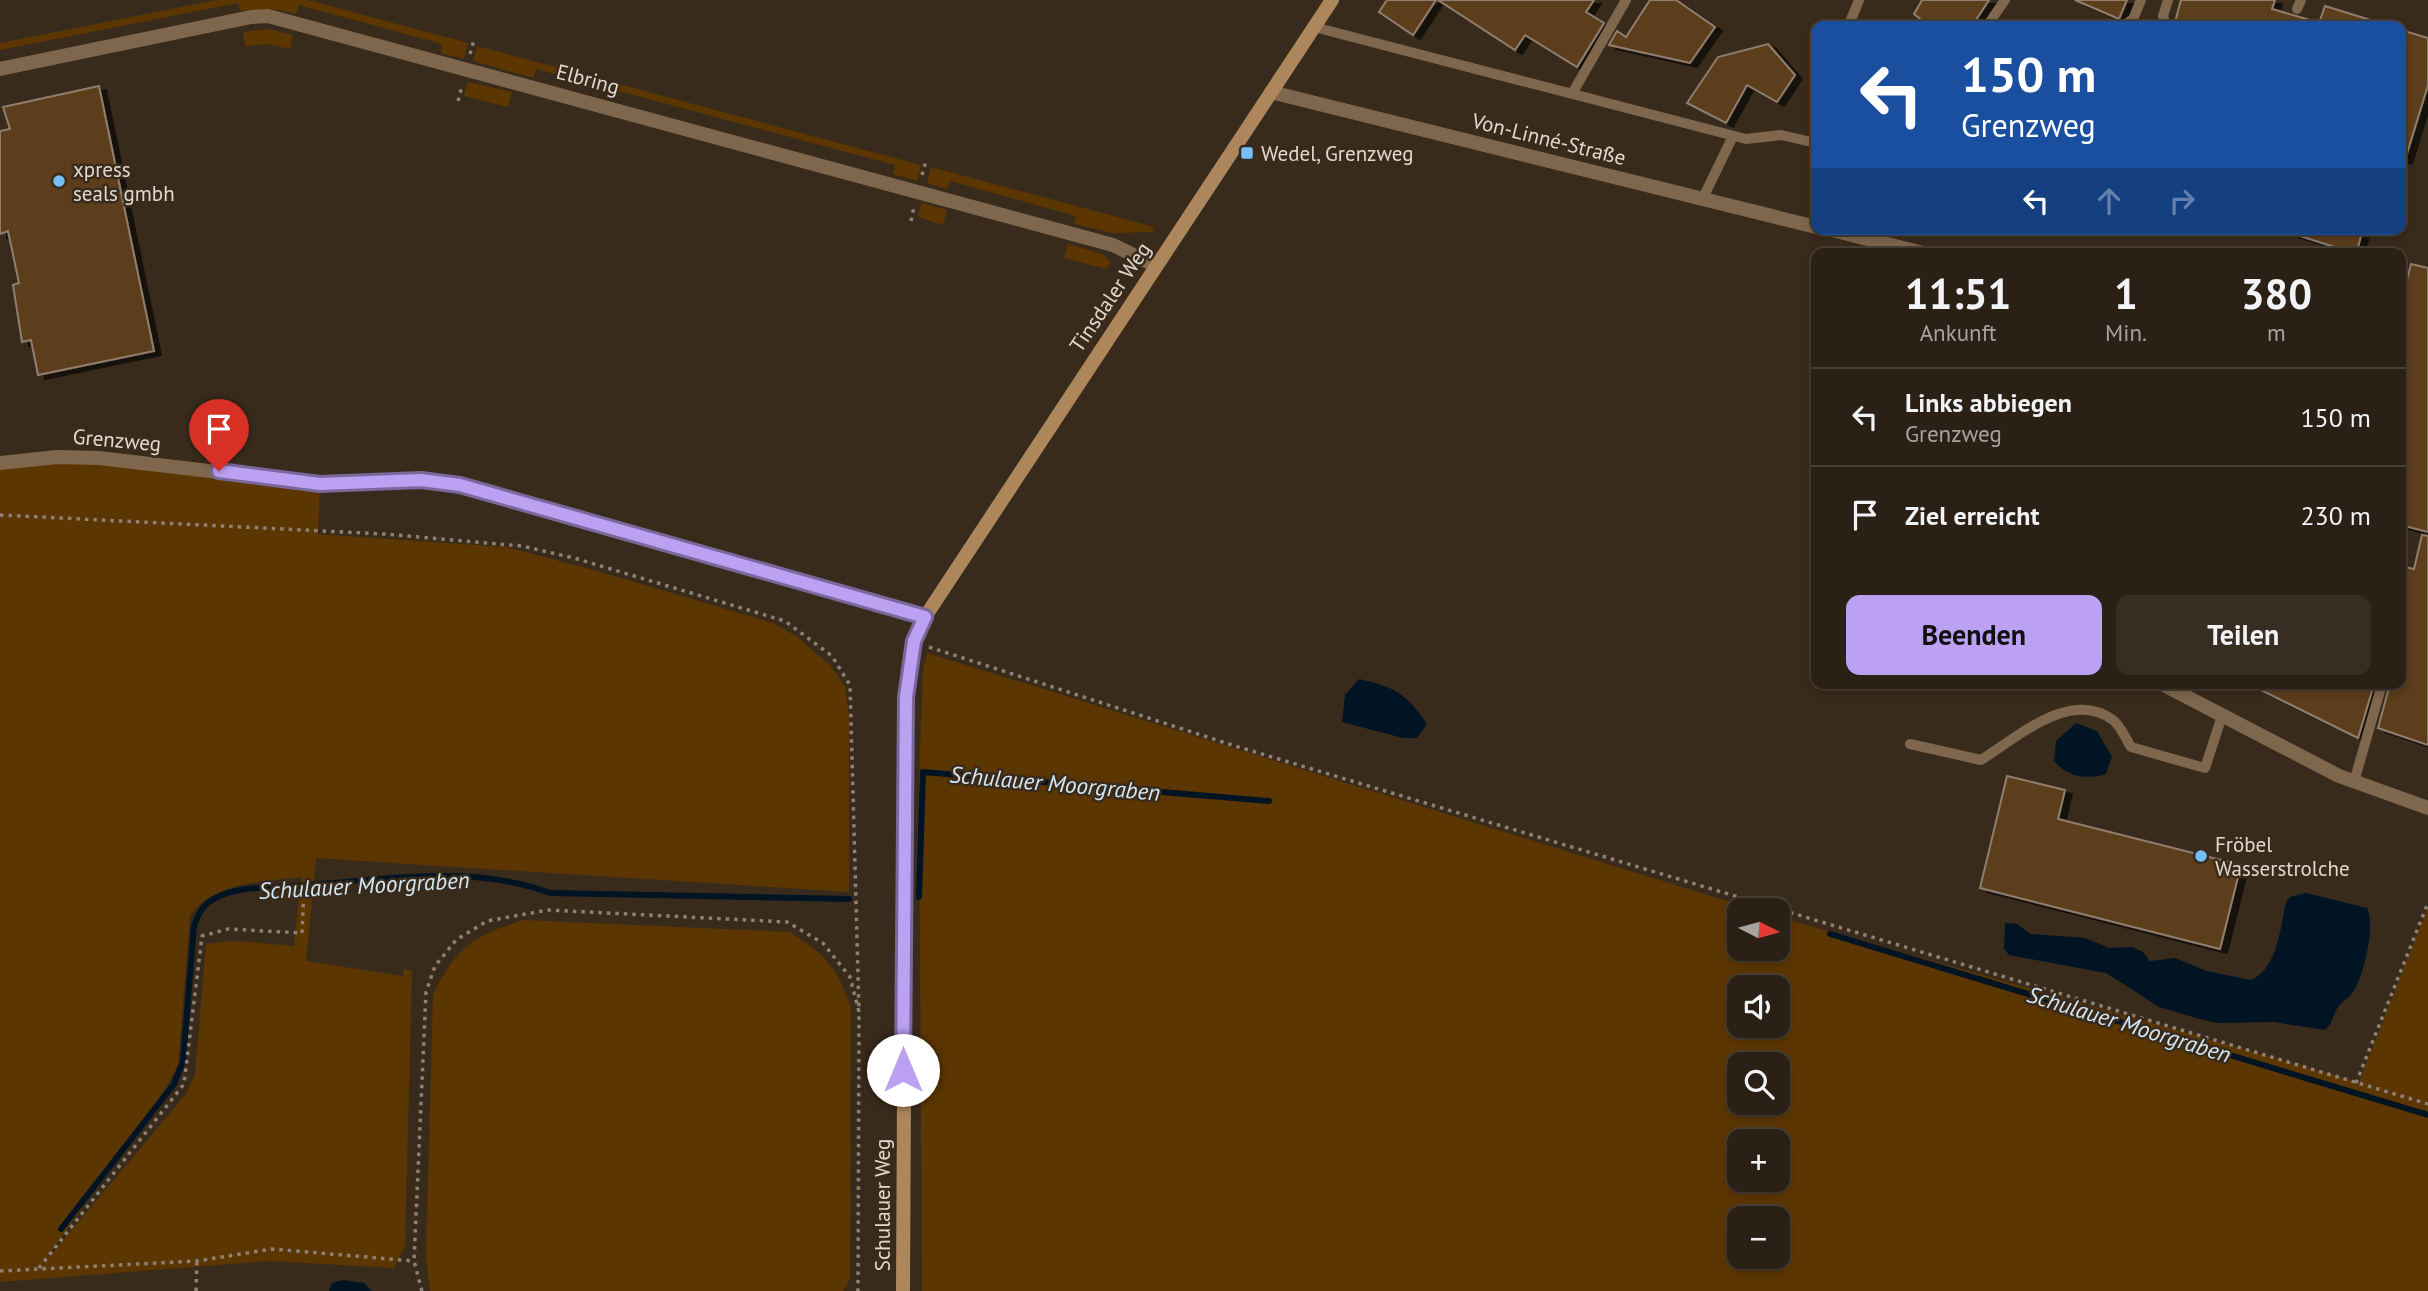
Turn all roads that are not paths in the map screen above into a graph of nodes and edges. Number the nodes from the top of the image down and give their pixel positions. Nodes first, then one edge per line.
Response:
1 (1332, 0) edge
2 (1626, 0) edge
3 (1859, 0) edge
4 (2005, 0) edge
5 (2141, 0) edge
6 (2168, 0) edge
7 (1850, 21) edge
8 (1990, 21) edge
9 (2130, 21) edge
10 (2164, 21) edge
11 (1314, 27) junction
12 (0, 69) edge
13 (1271, 92) junction
14 (1573, 92) junction
15 (1733, 136) junction
16 (1811, 143) edge
17 (1703, 198) junction
18 (1811, 225) edge
19 (1852, 235) edge
20 (1903, 248) edge
21 (1156, 266) junction
22 (0, 463) edge
23 (925, 617) junction
24 (2171, 689) edge
25 (2381, 689) edge
26 (2222, 716) junction
27 (1910, 744) dead end
28 (2354, 782) junction
29 (2428, 808) edge
30 (903, 1291) edge

1 - 11 street, Tinsdaler Weg
2 - 14 lane
3 - 7 lane
4 - 8 lane
5 - 9 lane
6 - 10 lane
11 - 13 street, Tinsdaler Weg
11 - 14 lane
12 - 21 street, Elbring
13 - 17 street, Von-Linné-Straße
13 - 21 street, Tinsdaler Weg
14 - 15 lane
15 - 16 lane
15 - 17 lane
17 - 18 street, Von-Linné-Straße
19 - 20 street
21 - 23 street, Tinsdaler Weg
22 - 23 street, Grenzweg
23 - 30 street, Schulauer Weg
24 - 26 street
25 - 28 lane
26 - 27 lane
26 - 28 street
28 - 29 street

